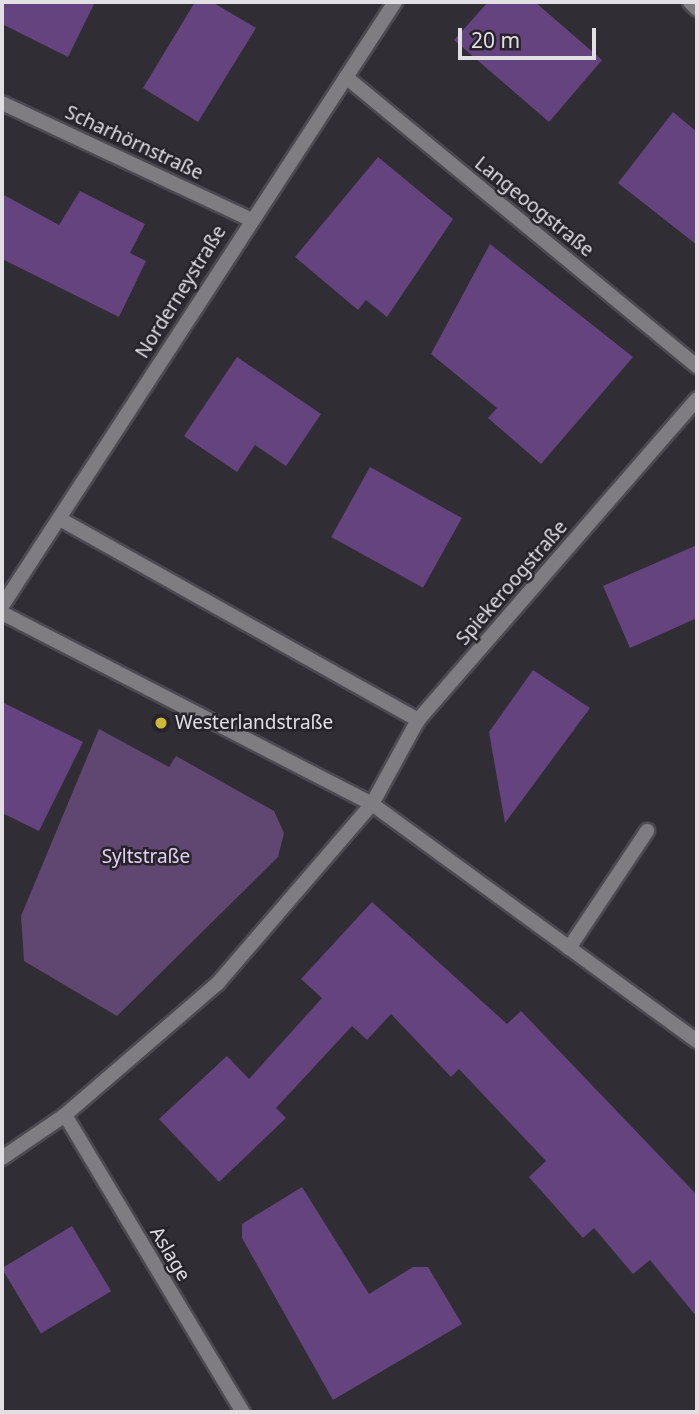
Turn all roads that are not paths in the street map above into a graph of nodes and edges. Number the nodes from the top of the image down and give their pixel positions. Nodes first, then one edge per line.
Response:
1 (395, 2) edge
2 (690, 2) edge
3 (697, 9) edge
4 (346, 77) junction
5 (2, 103) edge
6 (250, 219) junction
7 (697, 366) edge
8 (697, 399) edge
9 (60, 519) junction
10 (2, 606) edge
11 (2, 613) edge
12 (418, 720) junction
13 (372, 804) junction
14 (647, 831) dead end
15 (569, 948) junction
16 (697, 1041) edge
17 (65, 1115) junction
18 (2, 1158) edge
19 (243, 1412) edge

1 - 4 street, Norderneystraße
2 - 3 street
4 - 6 street, Norderneystraße
4 - 7 street, Langeoogstraße
5 - 6 street, Scharhörnstraße
6 - 9 street, Norderneystraße
8 - 12 street, Spiekeroogstraße
9 - 10 street, Norderneystraße
9 - 12 street
11 - 13 street
12 - 13 street, Spiekeroogstraße
13 - 15 street
13 - 17 street
14 - 15 street
15 - 16 street
17 - 18 street
17 - 19 street, Aslage

